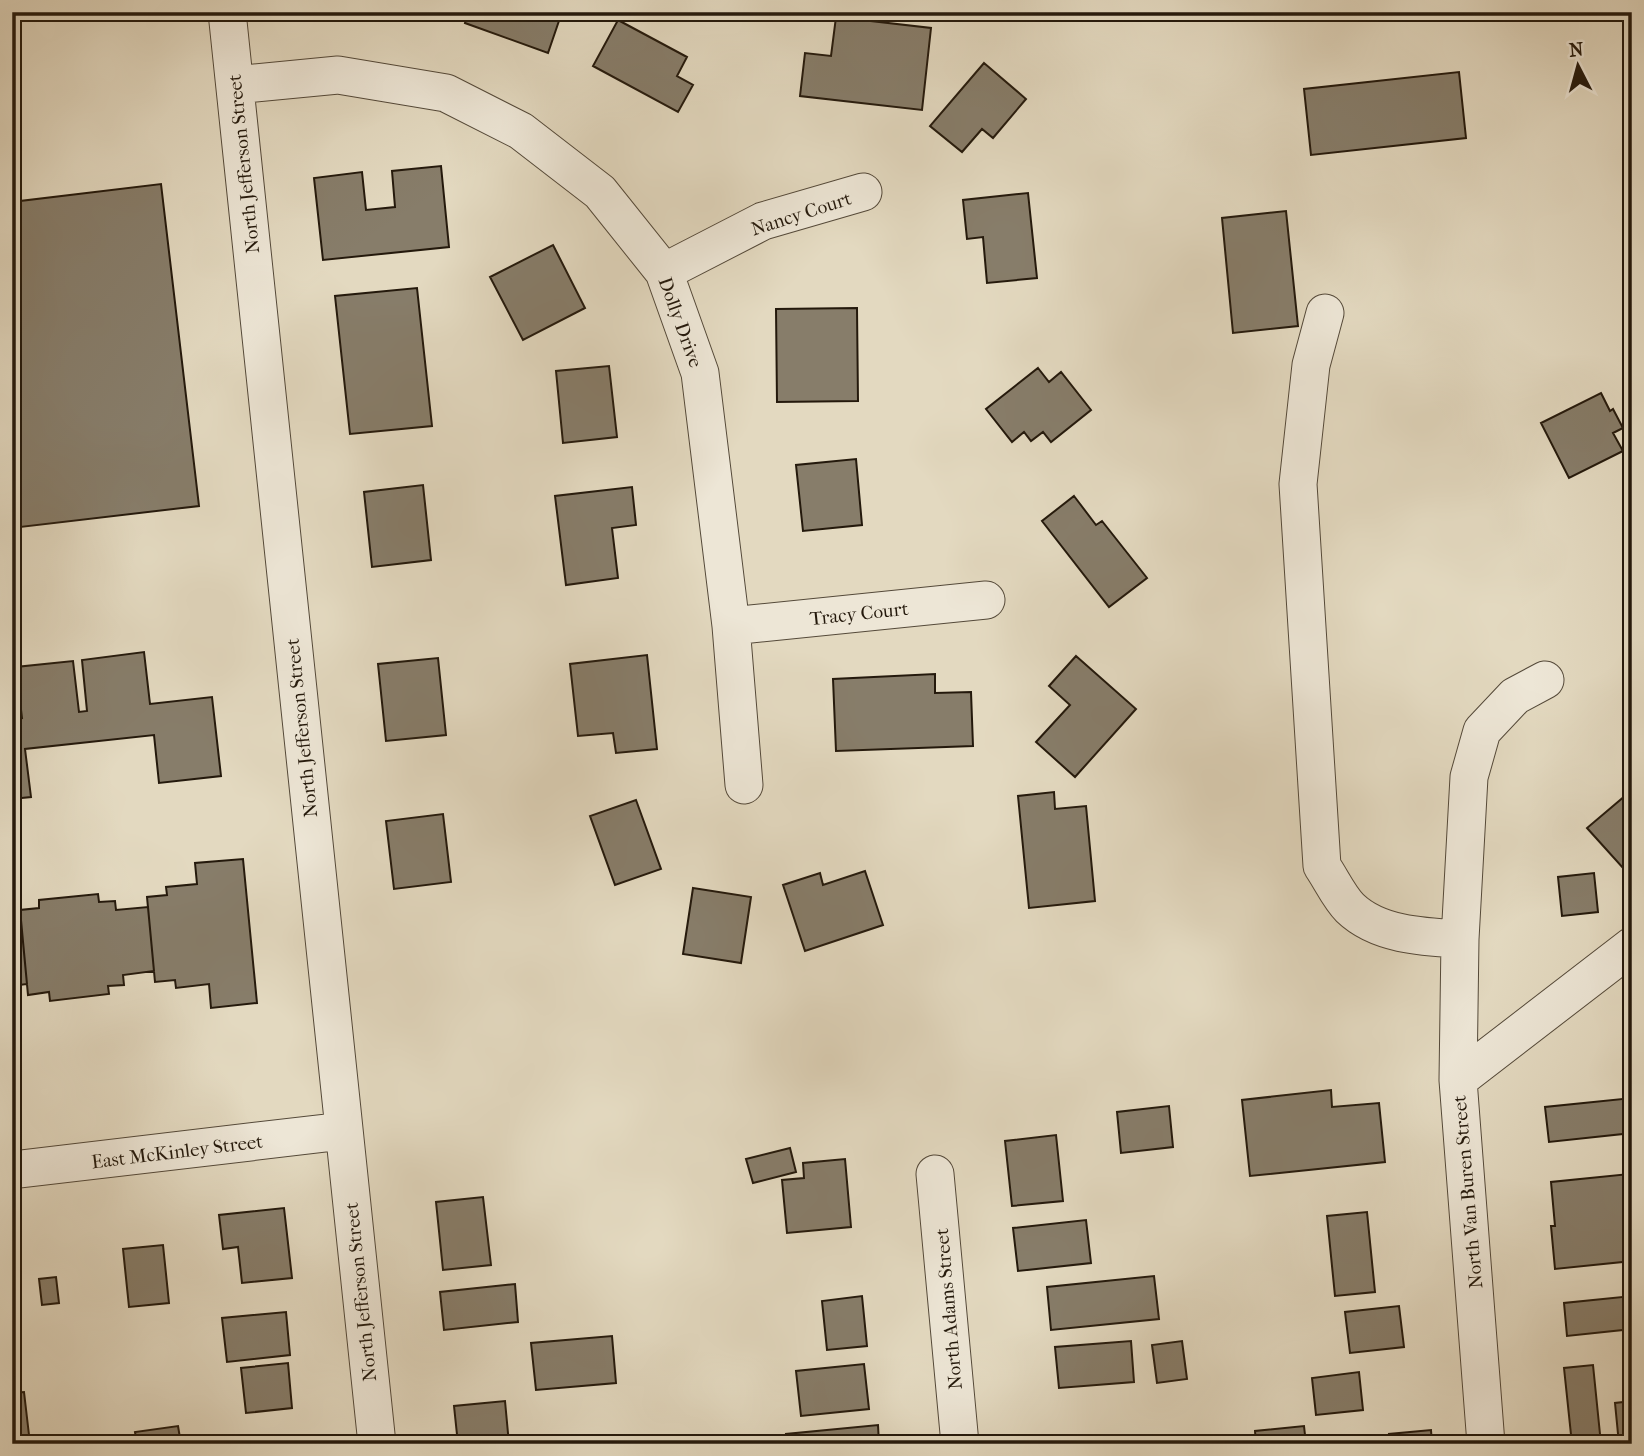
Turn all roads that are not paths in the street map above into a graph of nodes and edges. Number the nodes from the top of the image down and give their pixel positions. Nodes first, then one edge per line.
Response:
1 (227, 12) edge
2 (235, 85) junction
3 (863, 192) dead end
4 (664, 272) junction
5 (1325, 313) dead end
6 (986, 600) dead end
7 (731, 626) junction
8 (1545, 680) dead end
9 (744, 785) dead end
10 (1460, 939) junction
11 (1632, 946) edge
12 (1458, 1080) junction
13 (343, 1131) junction
14 (12, 1170) edge
15 (935, 1174) dead end
16 (377, 1444) edge
17 (960, 1444) edge
18 (1486, 1444) edge

1 - 2 street, North Jefferson Street
2 - 4 street, Dolly Drive
2 - 13 street, North Jefferson Street
3 - 4 street, Nancy Court
4 - 7 street, Dolly Drive
5 - 10 street
6 - 7 street, Tracy Court
7 - 9 street, Dolly Drive
8 - 10 street, North Van Buren Street
10 - 12 street, North Van Buren Street
11 - 12 street
12 - 18 street, North Van Buren Street
13 - 14 street, East McKinley Street
13 - 16 street, North Jefferson Street
15 - 17 street, North Adams Street

